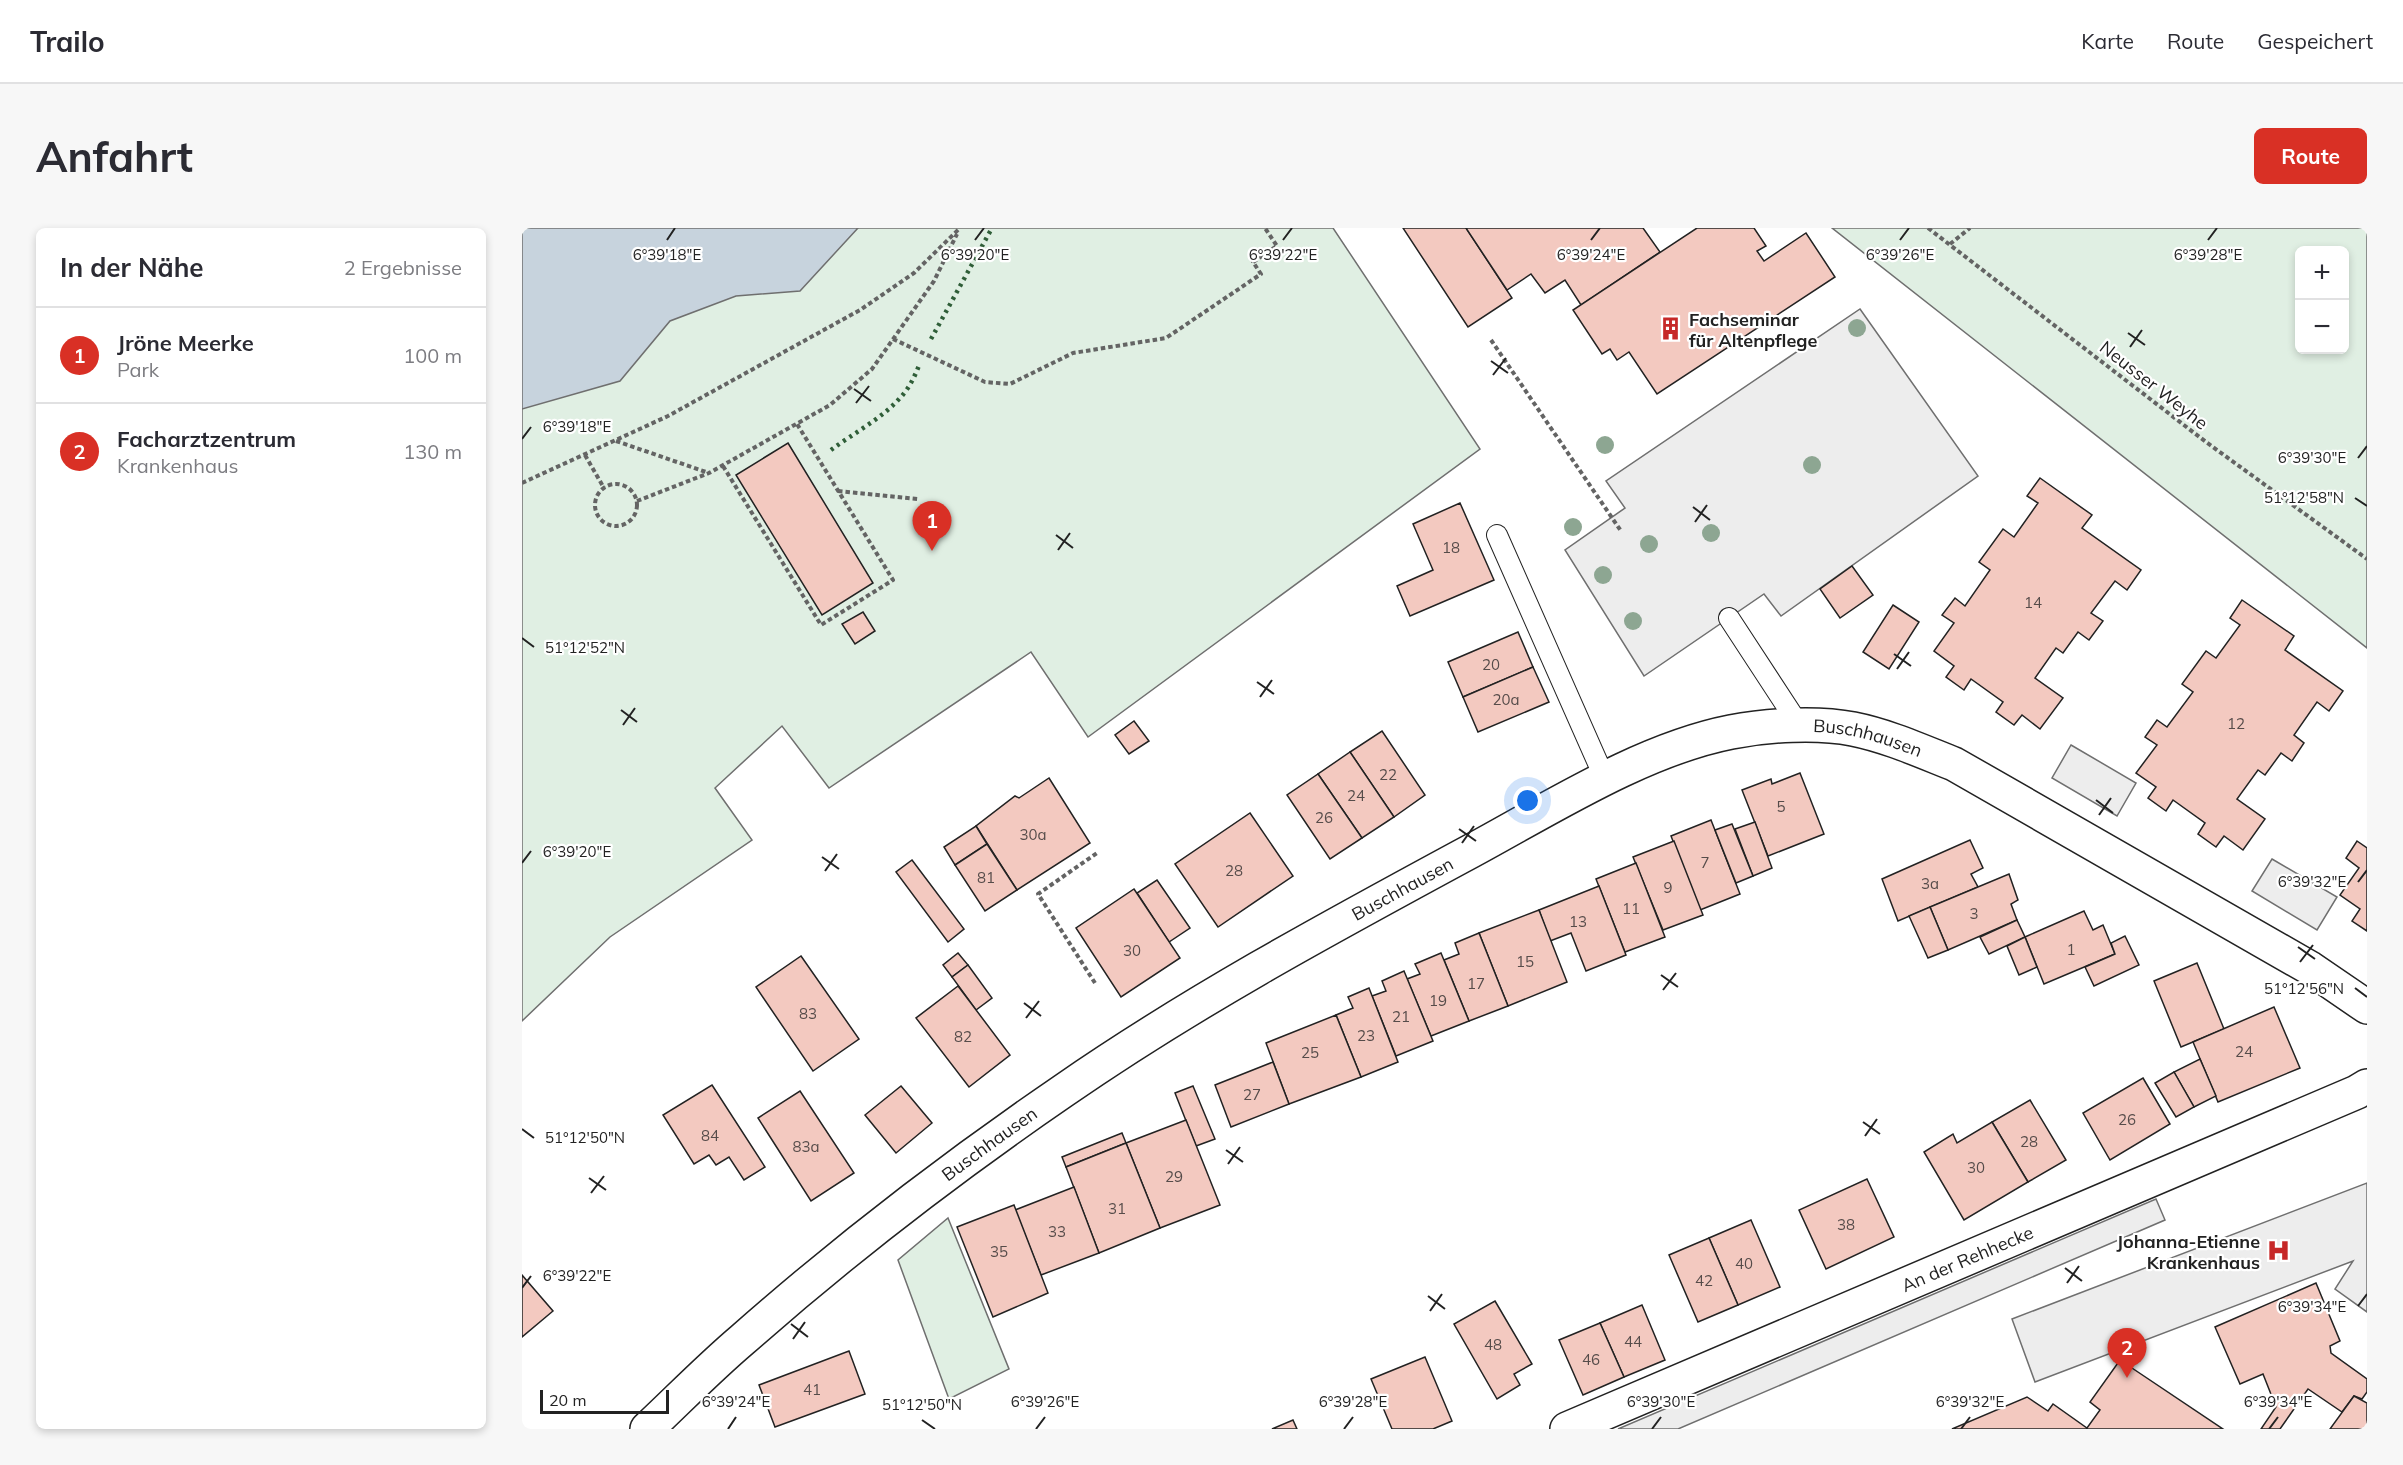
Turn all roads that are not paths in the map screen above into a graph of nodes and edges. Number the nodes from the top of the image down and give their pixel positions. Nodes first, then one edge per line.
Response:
1 (1497, 535) dead end
2 (1729, 618) dead end
3 (1799, 725) junction
4 (1605, 779) junction
5 (2367, 1007) edge
6 (2367, 1086) edge
7 (647, 1429) edge
8 (1567, 1429) edge

1 - 4 lane
2 - 3 lane
3 - 4 street, Buschhausen
3 - 5 street, Buschhausen
4 - 7 street, Buschhausen
6 - 8 street, An der Rehhecke

